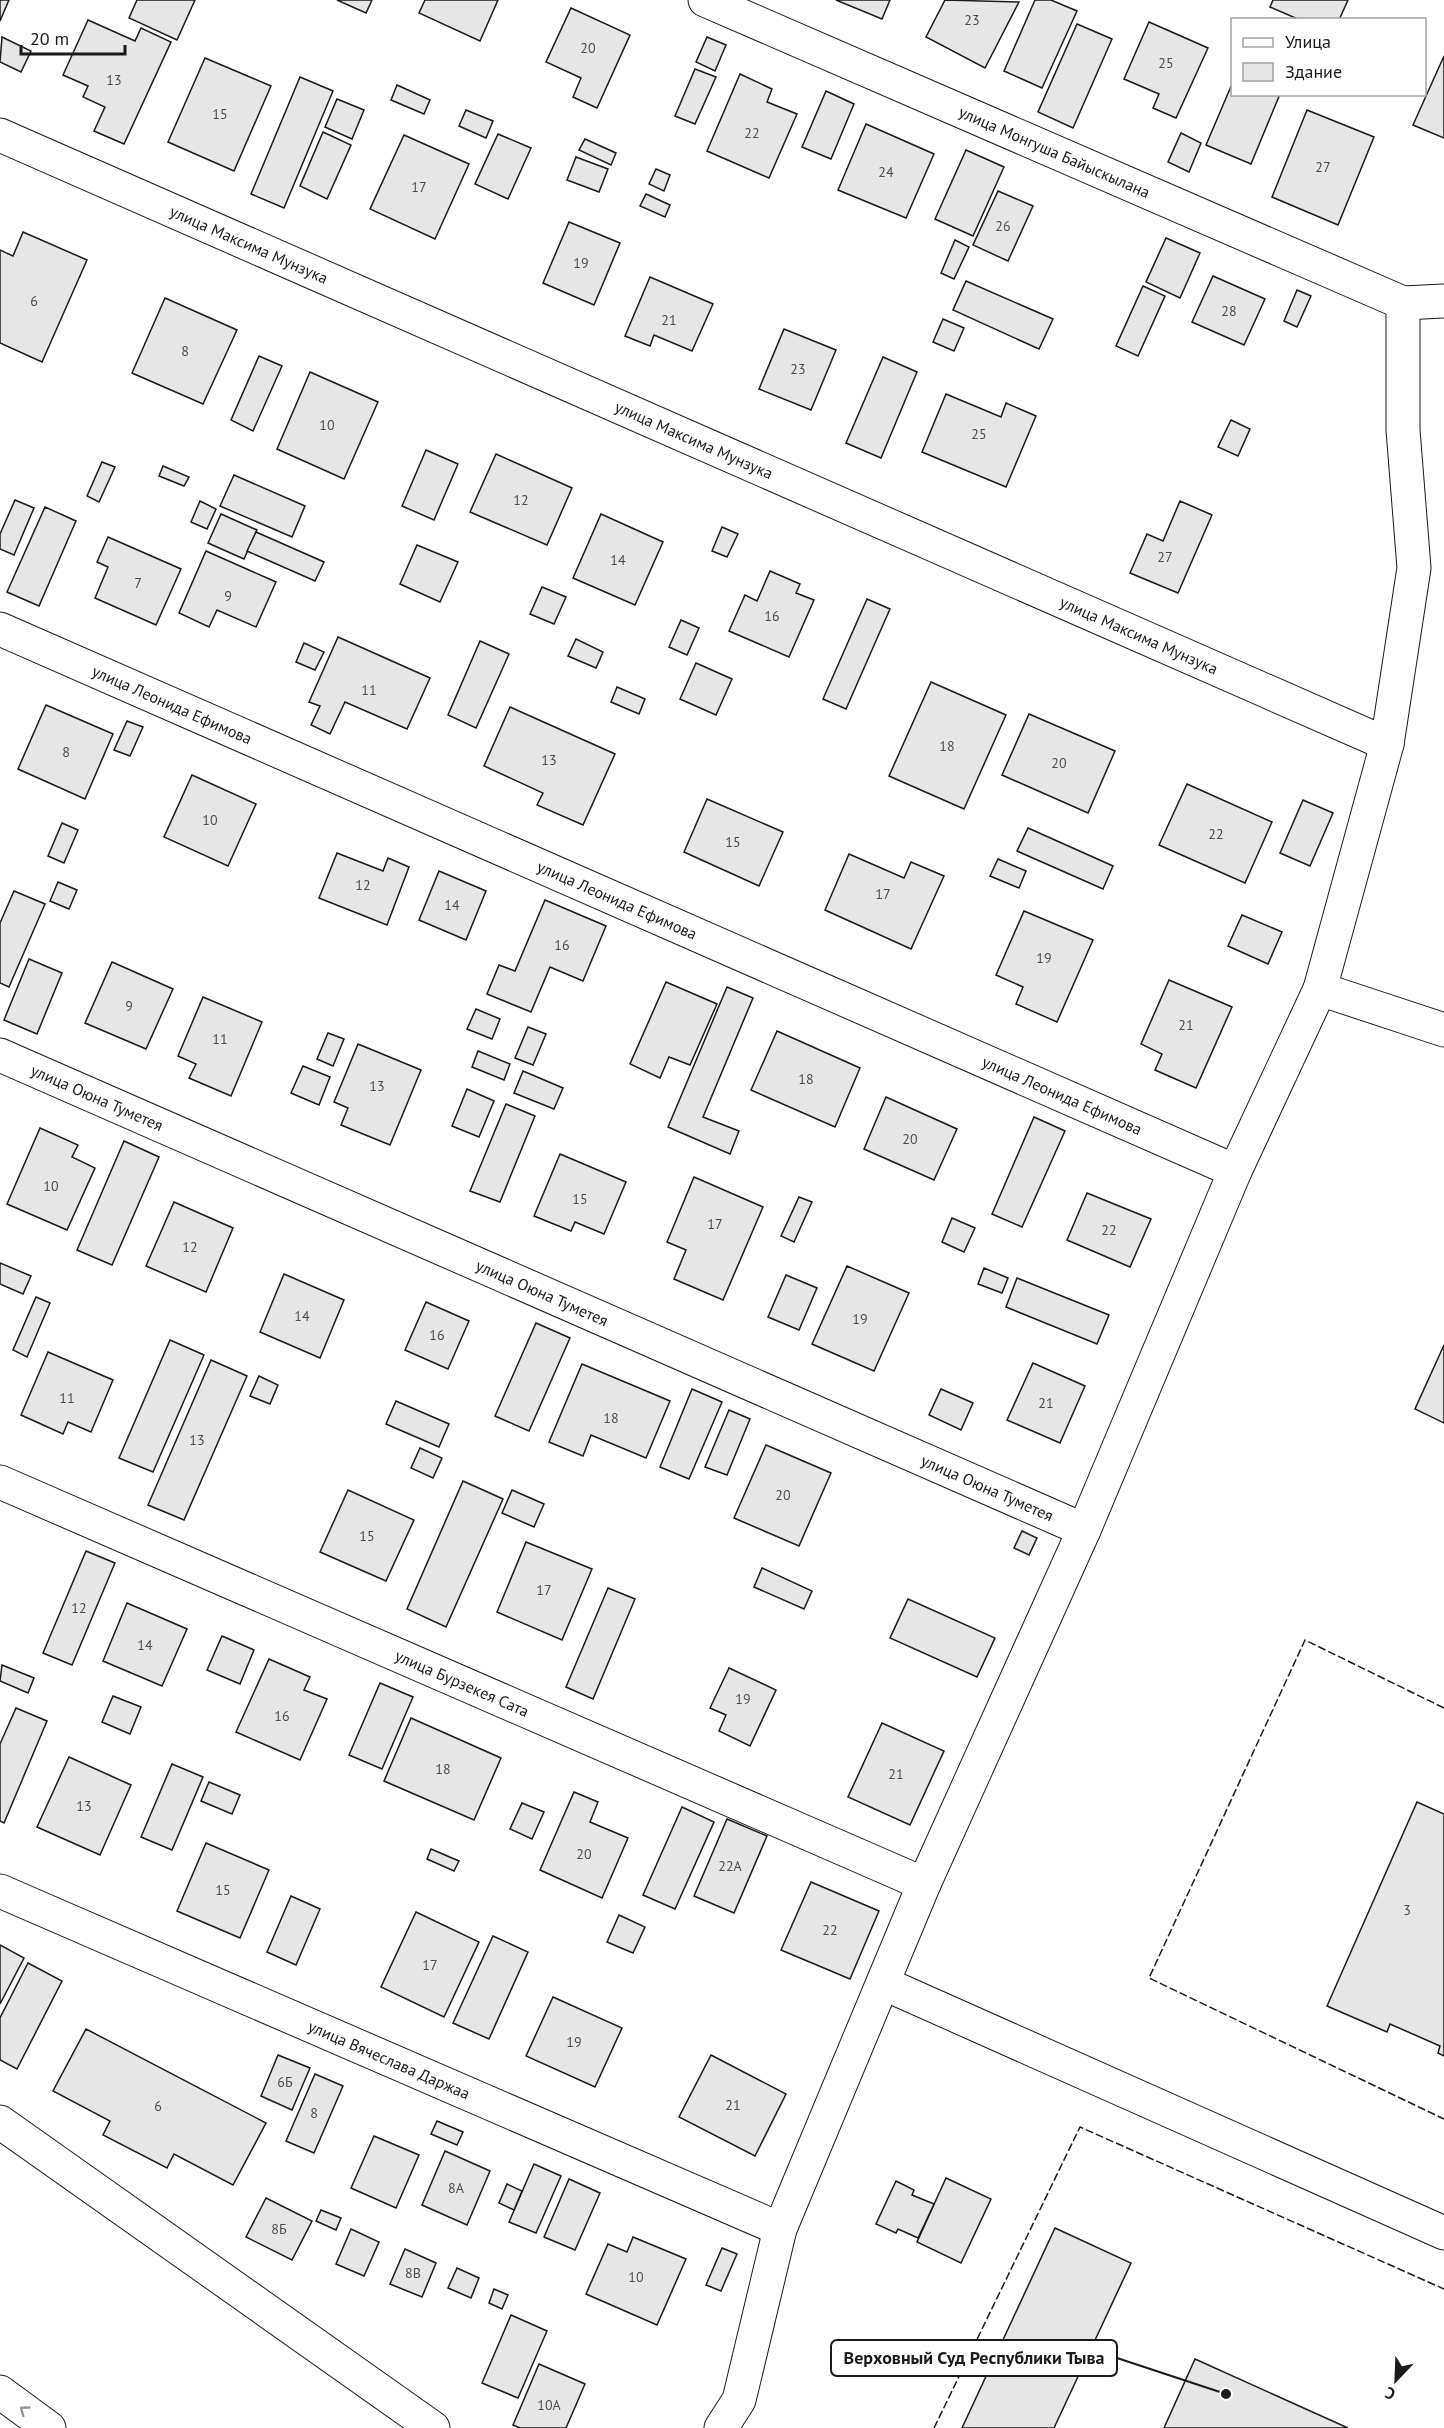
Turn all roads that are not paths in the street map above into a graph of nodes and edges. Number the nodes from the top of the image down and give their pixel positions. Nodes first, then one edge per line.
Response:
1 (705, 0) edge
2 (0, 135) edge
3 (1444, 301) edge
4 (1403, 303) junction
5 (0, 629) edge
6 (1388, 744) junction
7 (1320, 989) junction
8 (1444, 1030) edge
9 (0, 1055) edge
10 (1235, 1172) junction
11 (0, 1482) edge
12 (1084, 1530) junction
13 (924, 1884) junction
14 (0, 1891) edge
15 (885, 1984) junction
16 (0, 2122) edge
17 (780, 2229) junction
18 (1444, 2233) edge
19 (0, 2392) edge
20 (49, 2428) edge
21 (433, 2428) edge
22 (722, 2428) edge

1 - 4 street, улица Монгуша Байыскылана
2 - 6 street, улица Максима Мунзука
3 - 4 street
4 - 6 street
5 - 10 street, улица Леонида Ефимова
6 - 7 street
7 - 8 street
7 - 10 street
9 - 12 street, улица Оюна Туметея
10 - 12 street
11 - 13 street, улица Бурзекея Сата
12 - 13 street
13 - 15 street
14 - 17 street, улица Вячеслава Даржаа
15 - 17 street
15 - 18 street
16 - 21 street
17 - 22 street
20 -> 19 street

